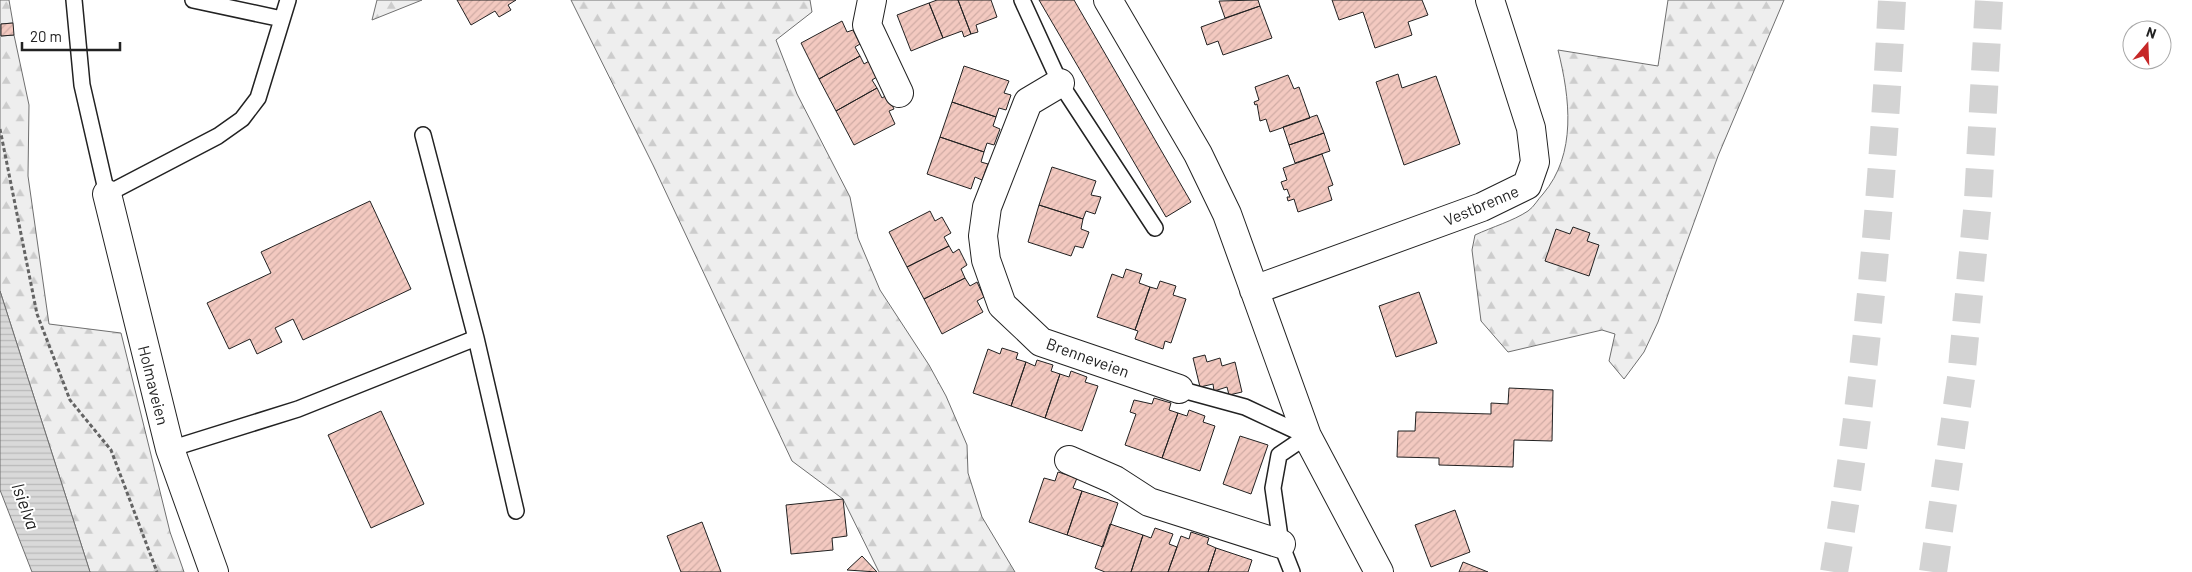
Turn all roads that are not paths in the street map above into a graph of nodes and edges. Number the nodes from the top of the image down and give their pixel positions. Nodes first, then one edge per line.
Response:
1 (74, 0) edge
2 (193, 0) edge
3 (288, 0) edge
4 (872, 0) edge
5 (1022, 0) edge
6 (1108, 0) edge
7 (1490, 0) edge
8 (282, 19) junction
9 (1060, 83) junction
10 (899, 93) dead end
11 (423, 135) dead end
12 (107, 194) junction
13 (1155, 228) dead end
14 (1254, 290) junction
15 (476, 338) junction
16 (1179, 389) joint
17 (1306, 436) junction
18 (170, 449) junction
19 (1069, 460) dead end
20 (516, 511) dead end
21 (1281, 544) junction
22 (214, 572) edge
23 (1292, 572) edge
24 (1379, 572) edge

1 - 12 lane
2 - 8 lane
3 - 8 lane
4 - 10 street
5 - 9 lane
6 - 14 street
7 - 14 street, Vestbrenne
8 - 12 lane
9 - 13 lane
9 - 16 street, Brenneveien
11 - 15 lane
12 - 18 street, Holmaveien
14 - 17 street
15 - 18 lane
15 - 20 lane
16 - 17 lane, Brenneveien
17 - 21 lane
17 - 24 street
18 - 22 street, Holmaveien
19 - 21 street
21 - 23 lane

